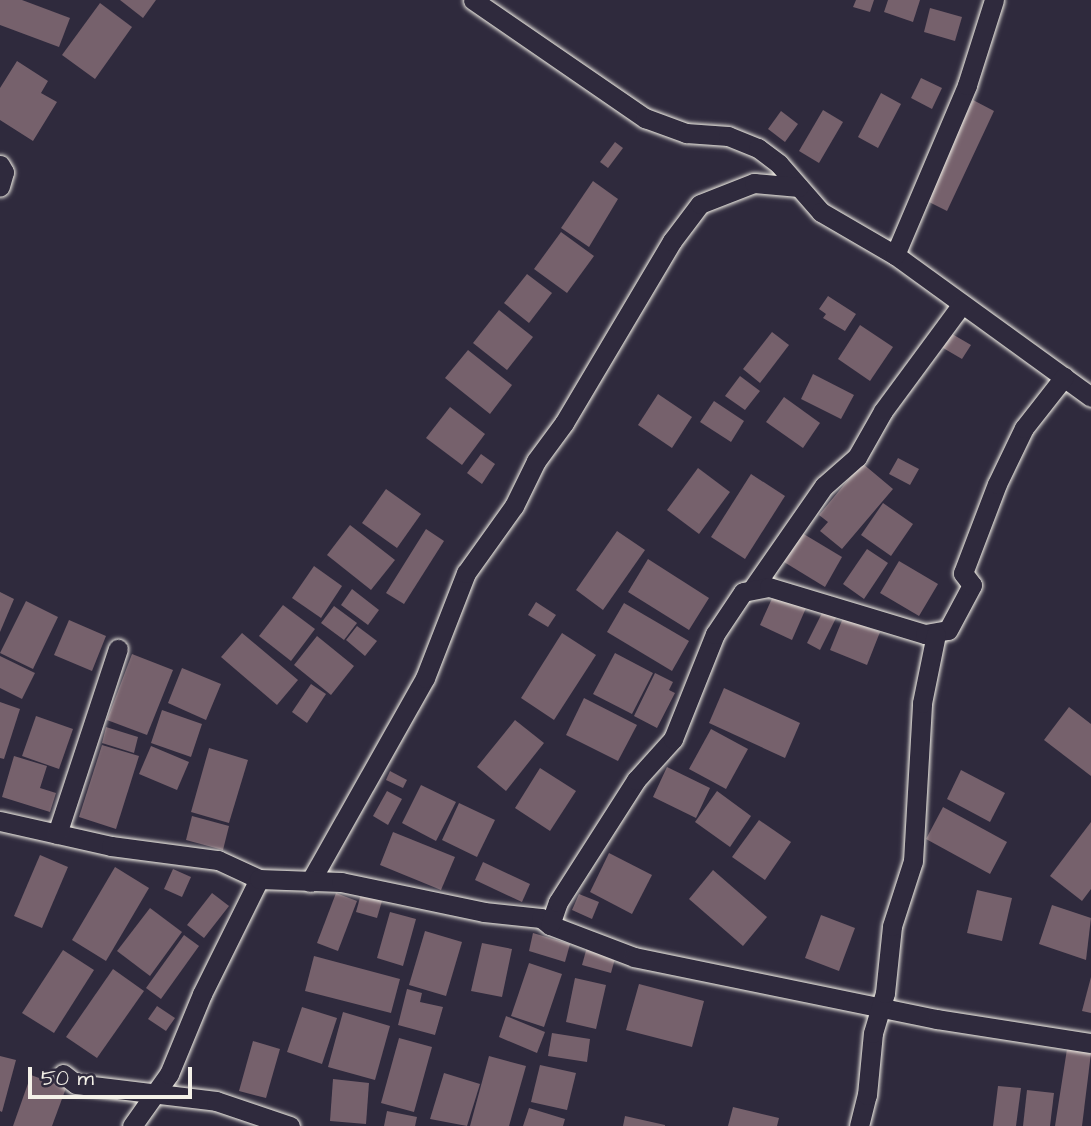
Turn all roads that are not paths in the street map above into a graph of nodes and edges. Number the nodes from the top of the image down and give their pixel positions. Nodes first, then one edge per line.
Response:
1 (473, 0) edge
2 (994, 0) edge
3 (0, 165) edge
4 (0, 186) edge
5 (799, 187) junction
6 (895, 256) junction
7 (962, 304) junction
8 (1064, 377) junction
9 (1091, 397) edge
10 (753, 588) junction
11 (936, 634) junction
12 (118, 649) dead end
13 (0, 821) edge
14 (57, 834) junction
15 (259, 879) junction
16 (310, 882) junction
17 (550, 925) junction
18 (881, 1007) junction
19 (1091, 1043) edge
20 (63, 1074) dead end
21 (154, 1094) junction
22 (132, 1126) edge
23 (290, 1126) edge
24 (859, 1126) edge

1 - 5 street
2 - 6 street
3 - 4 street
5 - 6 street
5 - 16 street
6 - 7 street
7 - 8 street
7 - 10 street
8 - 9 street
8 - 11 street
10 - 11 street
10 - 17 street
11 - 18 street
12 - 14 street
13 - 14 street
14 - 15 street
15 - 16 street
15 - 21 street
16 - 17 street
17 - 18 street
18 - 19 street
18 - 24 street
20 - 21 street
21 - 22 street
21 - 23 street

